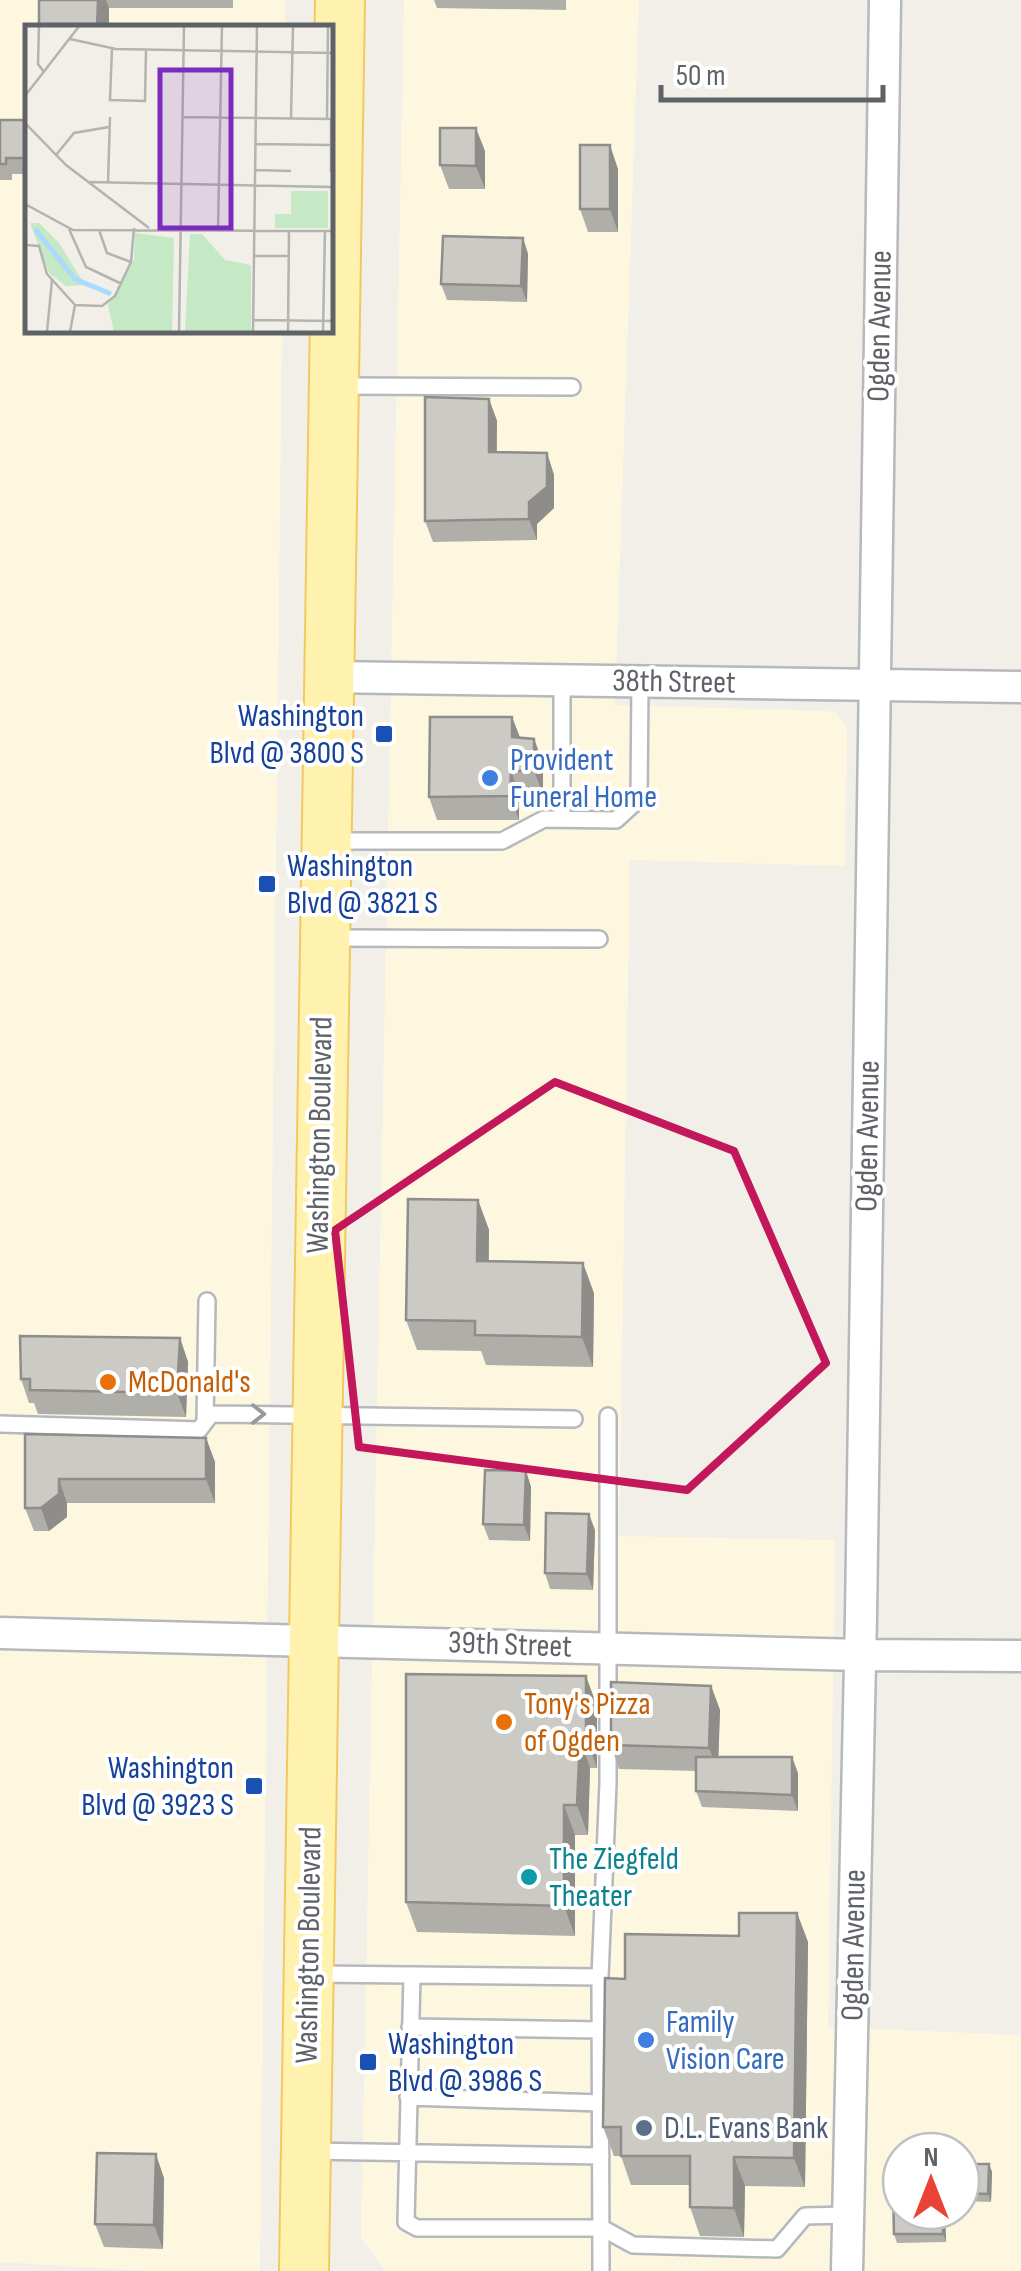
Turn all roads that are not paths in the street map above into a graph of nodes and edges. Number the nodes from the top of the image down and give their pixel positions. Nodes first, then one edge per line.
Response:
1 (340, 0) edge
2 (886, 0) edge
3 (332, 386) junction
4 (572, 387) dead end
5 (328, 677) junction
6 (562, 680) junction
7 (640, 682) junction
8 (874, 685) junction
9 (1021, 687) edge
10 (562, 819) junction
11 (325, 841) junction
12 (324, 938) junction
13 (599, 939) dead end
14 (207, 1301) dead end
15 (316, 1414) junction
16 (608, 1416) dead end
17 (574, 1419) dead end
18 (204, 1422) junction
19 (0, 1424) edge
20 (0, 1633) edge
21 (313, 1640) junction
22 (606, 1648) junction
23 (861, 1656) junction
24 (1021, 1656) edge
25 (309, 1974) junction
26 (412, 1975) junction
27 (600, 1976) junction
28 (410, 2027) junction
29 (601, 2030) junction
30 (408, 2097) junction
31 (601, 2103) junction
32 (306, 2151) junction
33 (406, 2152) junction
34 (601, 2156) junction
35 (848, 2215) junction
36 (602, 2228) junction
37 (304, 2271) edge
38 (601, 2271) edge
39 (847, 2271) edge

1 - 3 main road, Washington Boulevard
2 - 8 street, Ogden Avenue
3 - 4 lane
3 - 5 main road, Washington Boulevard
5 - 6 street, 38th Street
5 - 11 main road, Washington Boulevard
6 - 7 street, 38th Street
6 - 10 lane
7 - 8 street, 38th Street
7 - 10 lane
8 - 9 street, 38th Street
8 - 23 street, Ogden Avenue
10 - 11 lane
11 - 12 main road, Washington Boulevard
12 - 13 lane
12 - 15 main road, Washington Boulevard
14 - 18 lane
15 - 17 lane
18 -> 15 lane
15 - 21 main road, Washington Boulevard
16 - 22 lane
18 - 19 lane
20 - 21 street, 39th Street
21 - 22 street, 39th Street
21 - 25 main road, Washington Boulevard
22 - 23 street, 39th Street
22 - 27 lane
23 - 24 street, 39th Street
23 - 35 street, Ogden Avenue
25 - 26 lane
25 - 32 main road, Washington Boulevard
26 - 27 lane
26 - 28 lane
27 - 29 lane
28 - 29 lane
28 - 30 lane
29 - 31 lane
30 - 31 lane
30 - 33 lane
31 - 34 lane
32 - 33 lane
32 - 37 main road, Washington Boulevard
33 - 34 lane
33 - 36 lane
34 - 36 lane
35 - 36 lane
35 - 39 street, Ogden Avenue
36 - 38 lane

